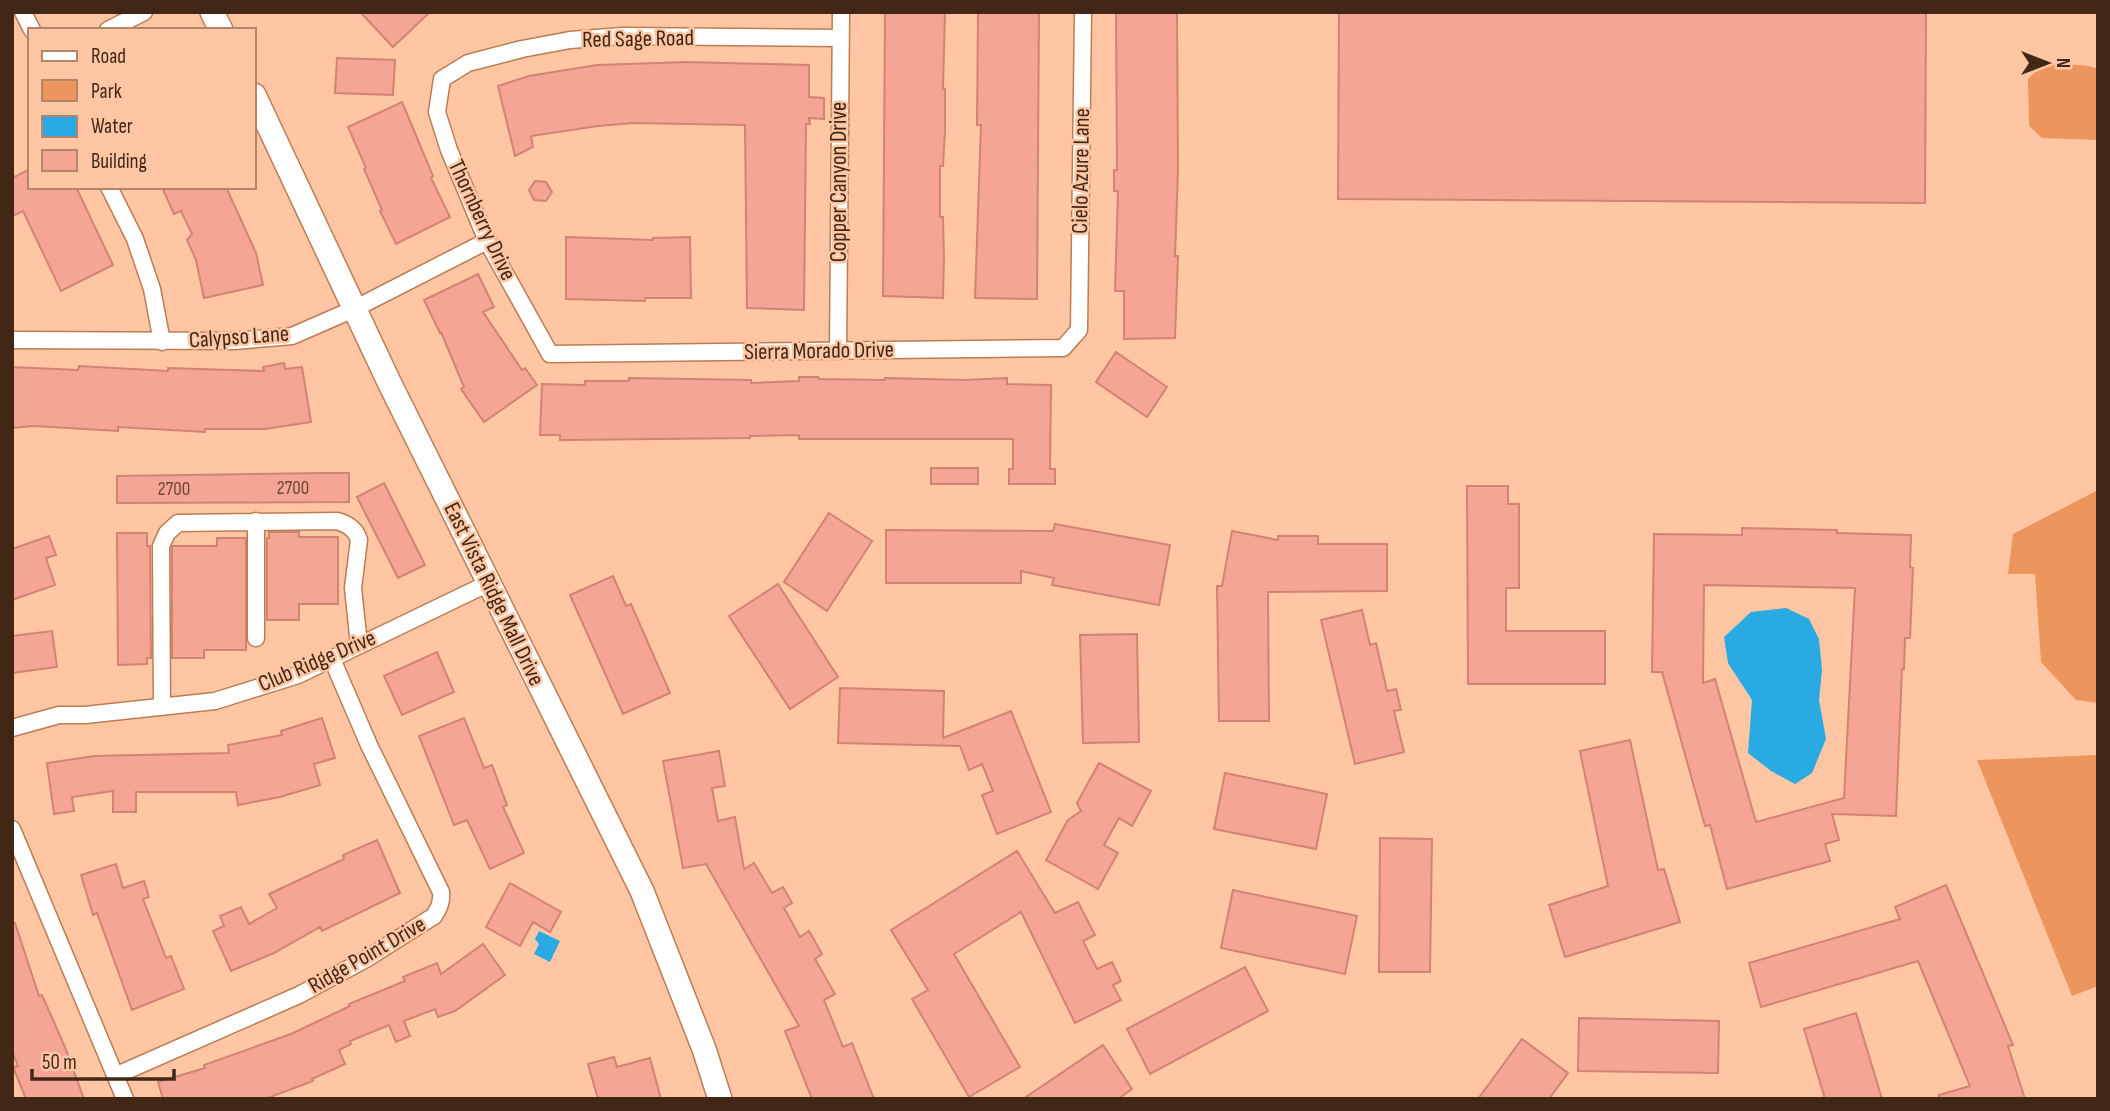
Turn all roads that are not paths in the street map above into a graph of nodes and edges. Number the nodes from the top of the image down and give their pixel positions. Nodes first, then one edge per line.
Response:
1 (23, 12) edge
2 (144, 12) edge
3 (212, 12) edge
4 (841, 12) edge
5 (1083, 12) edge
6 (31, 28) edge
7 (112, 28) edge
8 (219, 28) edge
9 (840, 38) junction
10 (442, 79) joint
11 (256, 99) edge
12 (110, 189) edge
13 (487, 241) junction
14 (354, 309) junction
15 (1079, 330) joint
16 (12, 340) edge
17 (162, 342) junction
18 (838, 351) junction
19 (550, 354) joint
20 (256, 521) junction
21 (489, 583) junction
22 (256, 638) dead end
23 (359, 645) junction
24 (332, 659) junction
25 (162, 707) junction
26 (12, 729) edge
27 (12, 830) edge
28 (117, 1074) junction
29 (125, 1099) edge
30 (720, 1099) edge

1 - 6 street
2 - 7 street
3 - 8 main road
4 - 9 street, Copper Canyon Drive
5 - 15 street, Cielo Azure Lane
9 - 10 street, Red Sage Road
9 - 18 street, Copper Canyon Drive
10 - 13 street, Thornberry Drive
11 - 14 main road, East Vista Ridge Mall Drive
12 - 17 street
13 - 14 street, Calypso Lane
13 - 19 street, Thornberry Drive
14 - 17 street, Calypso Lane
14 - 21 main road, East Vista Ridge Mall Drive
15 - 18 street, Sierra Morado Drive
16 - 17 street, Calypso Lane
18 - 19 street, Sierra Morado Drive
20 - 22 street
20 - 23 street
20 - 25 street
21 - 23 street, Club Ridge Drive
21 - 30 main road, East Vista Ridge Mall Drive
23 - 24 street, Club Ridge Drive
24 - 25 street, Club Ridge Drive
24 - 28 street, Ridge Point Drive
25 - 26 street, Club Ridge Drive
27 - 28 street
28 - 29 street

